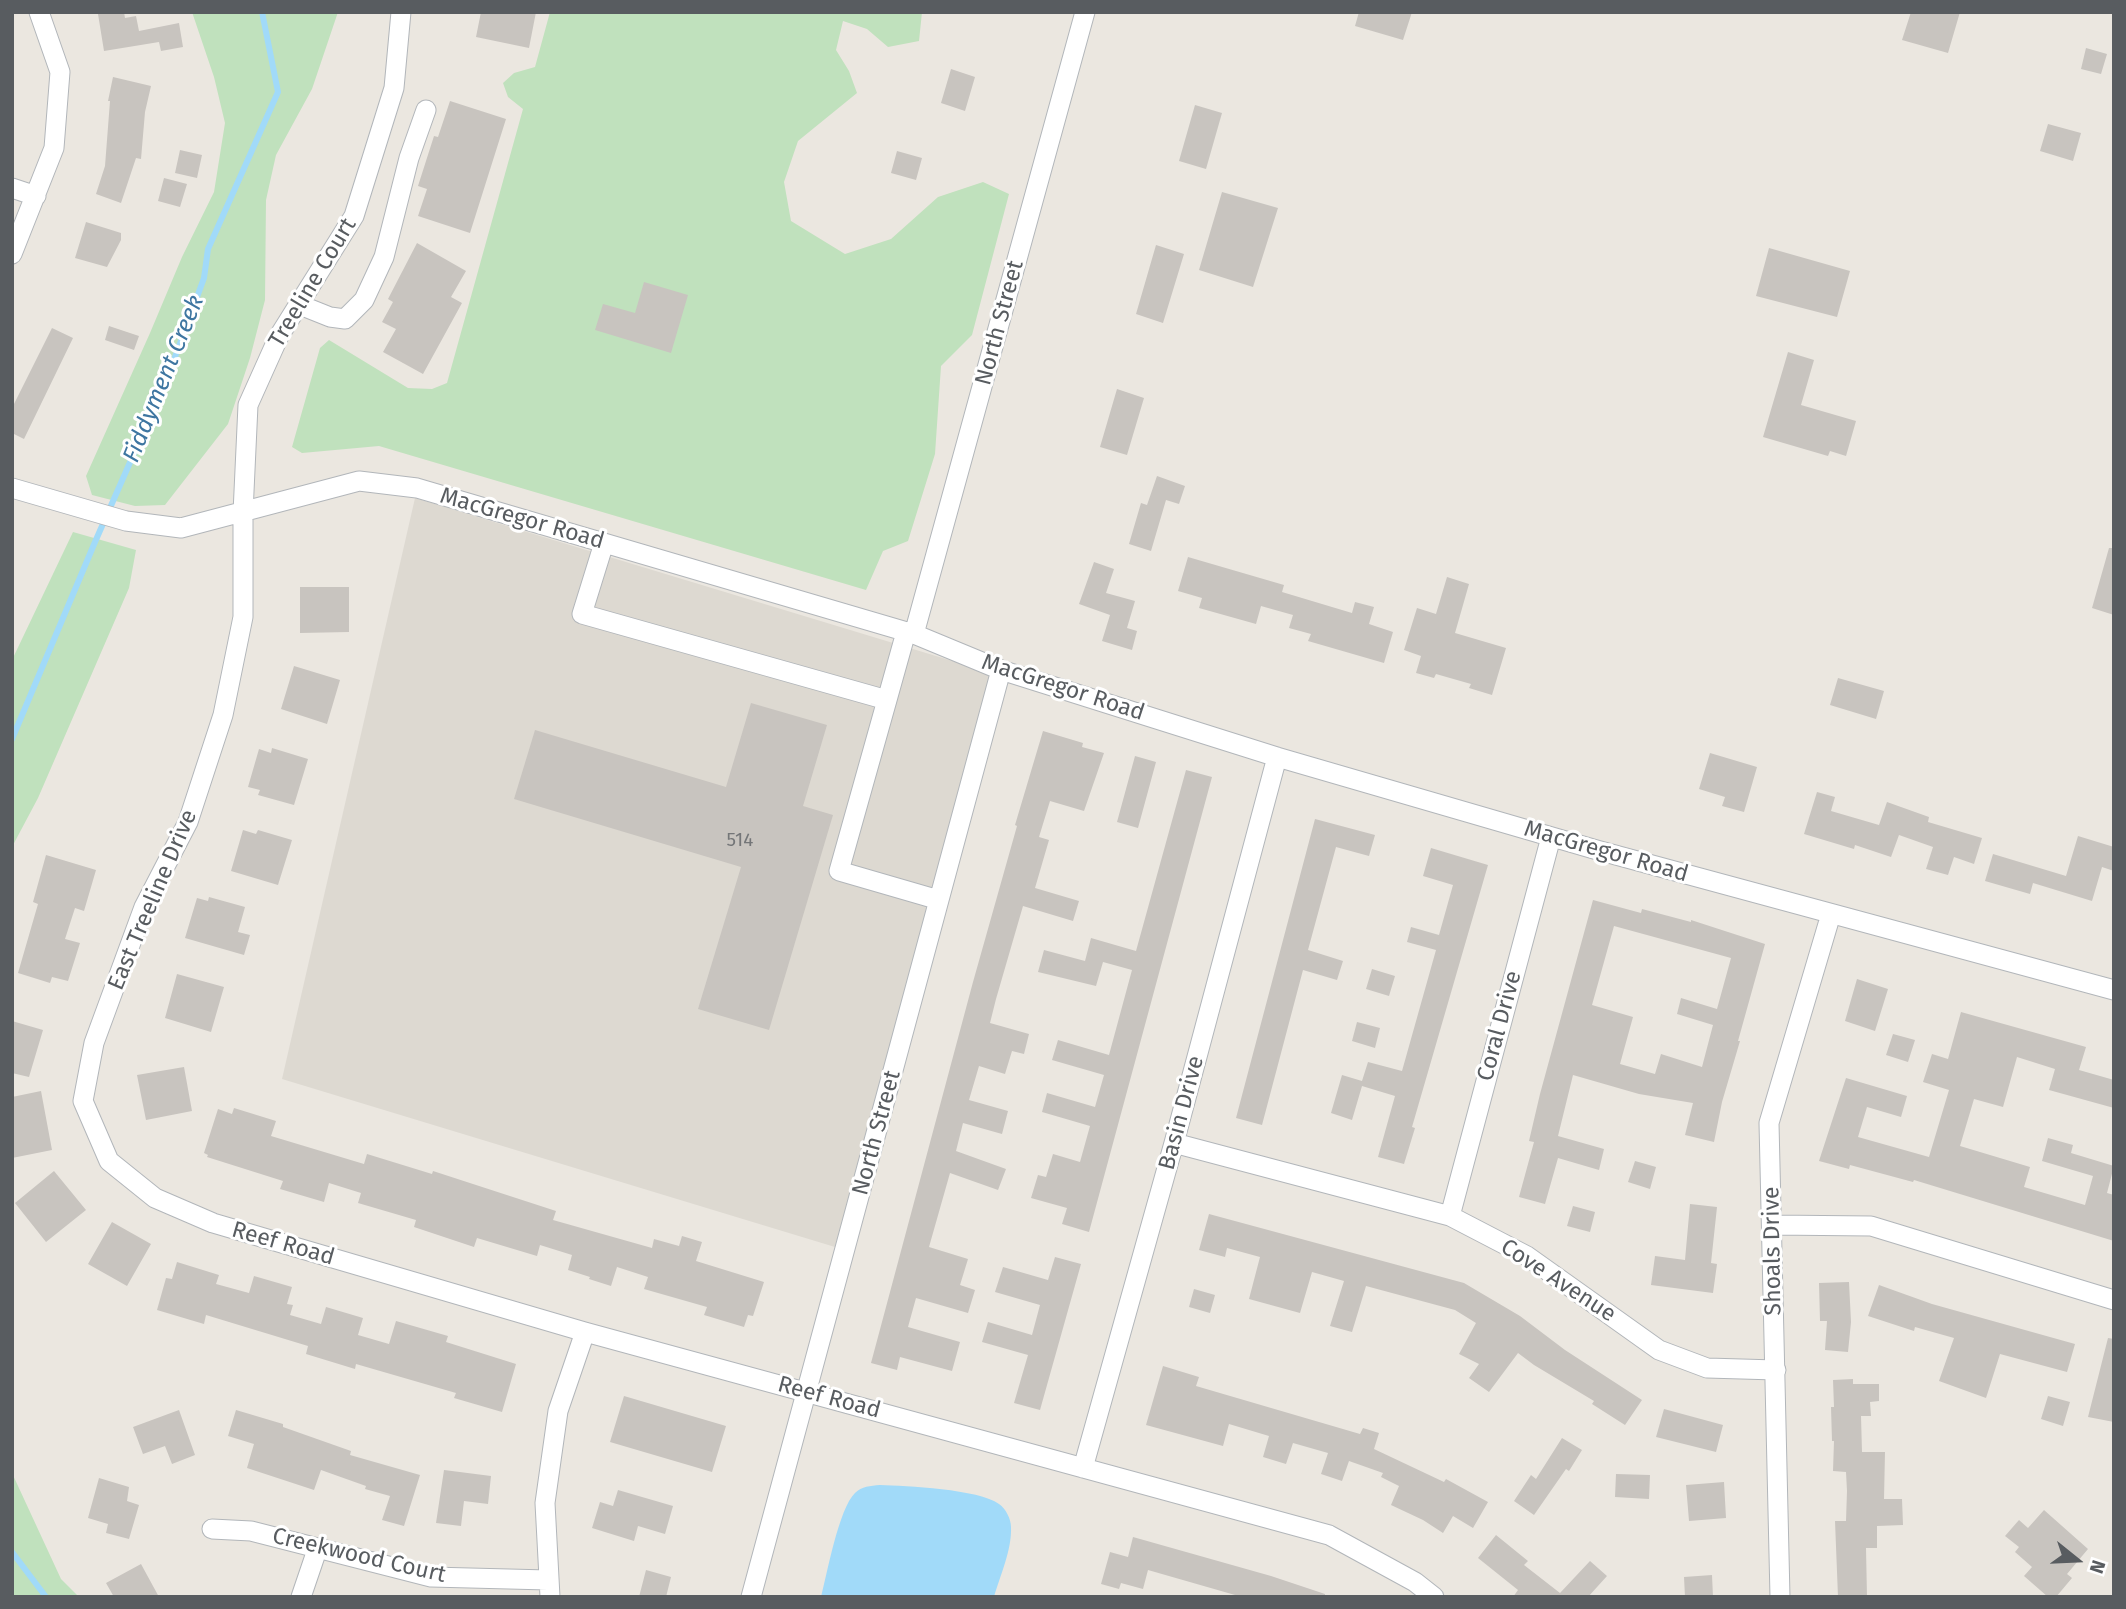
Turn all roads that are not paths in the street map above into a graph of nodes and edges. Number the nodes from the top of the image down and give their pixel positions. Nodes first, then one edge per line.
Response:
1 (39, 12) edge
2 (401, 12) edge
3 (1085, 12) edge
4 (426, 110) dead end
5 (12, 188) edge
6 (36, 196) junction
7 (12, 254) edge
8 (300, 305) junction
9 (12, 488) edge
10 (243, 513) junction
11 (604, 543) junction
12 (910, 633) junction
13 (1001, 670) junction
14 (887, 699) junction
15 (1277, 757) junction
16 (1551, 837) junction
17 (939, 900) junction
18 (1831, 914) junction
19 (2114, 990) edge
20 (1174, 1143) junction
21 (1450, 1216) junction
22 (213, 1223) joint
23 (1773, 1225) junction
24 (2114, 1300) edge
25 (585, 1332) junction
26 (1776, 1370) junction
27 (807, 1392) junction
28 (1083, 1468) junction
29 (212, 1529) dead end
30 (317, 1550) junction
31 (549, 1588) edge
32 (301, 1597) edge
33 (751, 1597) edge
34 (1434, 1597) edge
35 (1780, 1597) edge

1 - 6 street
2 - 8 street, Treeline Court
3 - 12 street, North Street
4 - 8 street
5 - 6 street
6 - 7 street
8 - 10 street, Treeline Court
9 - 10 street, MacGregor Road
10 - 11 street, MacGregor Road
10 - 22 street, East Treeline Drive
11 - 12 street, MacGregor Road
11 - 14 street
12 - 13 street, MacGregor Road
12 - 14 street, North Street
13 - 15 street, MacGregor Road
13 - 17 street, North Street
14 - 17 street, North Street
15 - 16 street, MacGregor Road
15 - 20 street, Basin Drive
16 - 18 street, MacGregor Road
16 - 21 street, Coral Drive
17 - 27 street, North Street
18 - 19 street, MacGregor Road
18 - 23 street, Shoals Drive
20 - 21 street, Cove Avenue
20 - 28 street, Basin Drive
21 - 26 street, Cove Avenue
22 - 25 street, Reef Road
23 - 24 street
23 - 26 street, Shoals Drive
25 - 27 street, Reef Road
25 - 31 street
26 - 35 street, Shoals Drive
27 - 28 street, Reef Road
27 - 33 street, North Street
28 - 34 street, Reef Road
29 - 30 street, Creekwood Court
30 - 31 street, Creekwood Court
30 - 32 street

